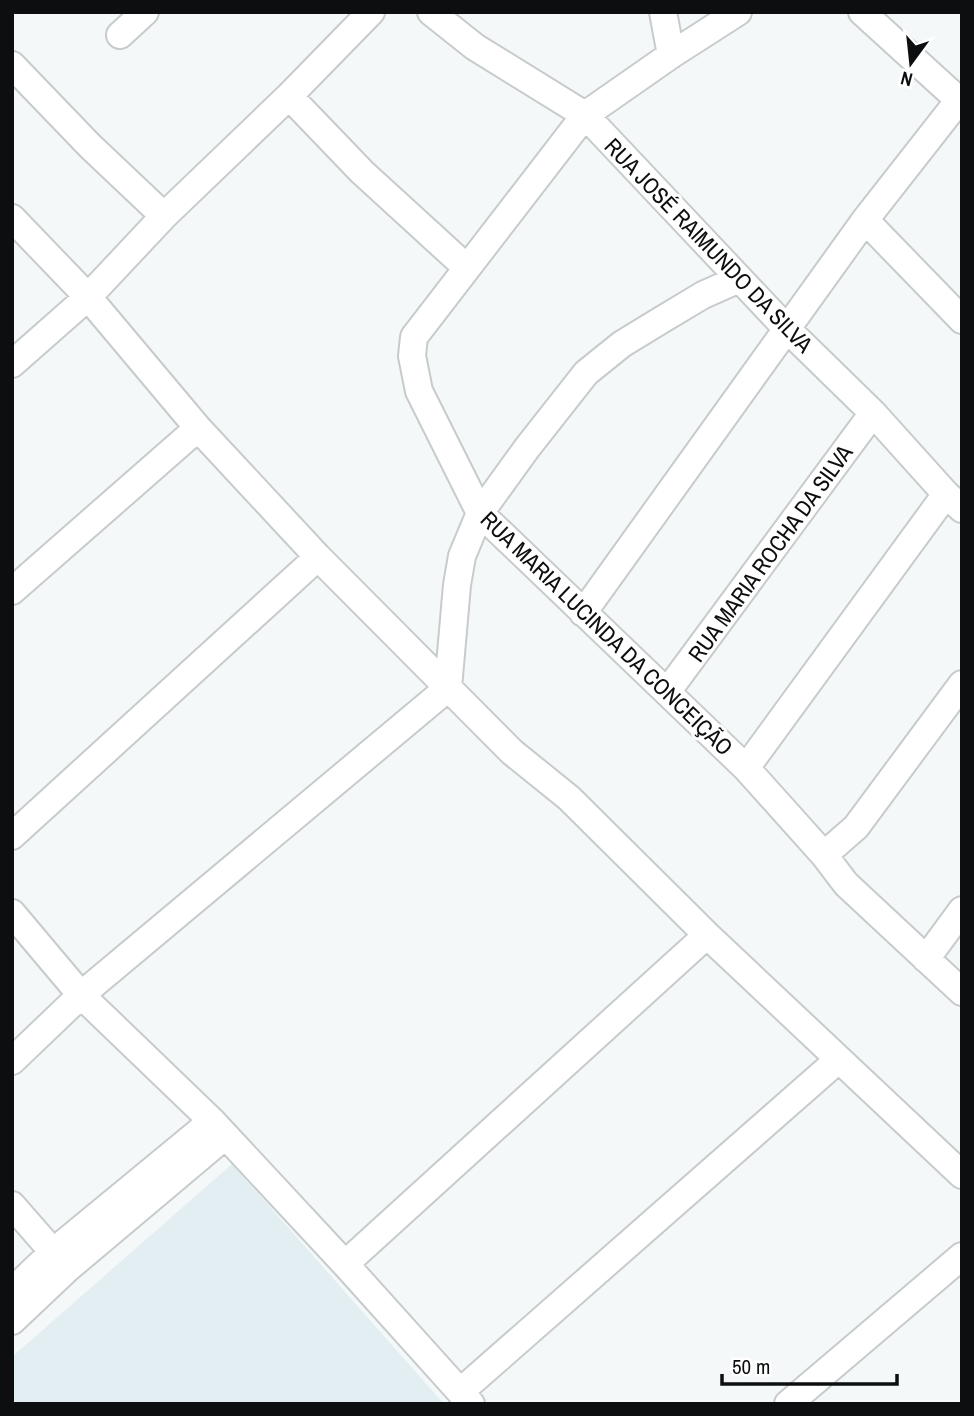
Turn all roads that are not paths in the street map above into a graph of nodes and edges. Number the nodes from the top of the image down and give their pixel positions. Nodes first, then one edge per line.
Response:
1 (145, 12) edge
2 (371, 12) edge
3 (430, 12) edge
4 (663, 12) edge
5 (738, 12) edge
6 (862, 12) edge
7 (120, 35) dead end
8 (671, 55) junction
9 (12, 65) edge
10 (957, 90) edge
11 (289, 96) junction
12 (585, 115) junction
13 (164, 216) junction
14 (12, 218) edge
15 (865, 220) junction
16 (467, 268) junction
17 (739, 279) junction
18 (88, 297) junction
19 (962, 320) edge
20 (786, 329) junction
21 (12, 364) edge
22 (873, 413) junction
23 (198, 428) junction
24 (954, 502) edge
25 (480, 513) junction
26 (318, 557) junction
27 (12, 591) edge
28 (583, 613) junction
29 (962, 684) edge
30 (448, 688) junction
31 (667, 692) junction
32 (746, 768) junction
33 (12, 836) edge
34 (824, 855) junction
35 (962, 910) edge
36 (12, 914) edge
37 (706, 935) junction
38 (926, 959) junction
39 (962, 992) edge
40 (81, 995) junction
41 (12, 1060) edge
42 (838, 1060) junction
43 (219, 1128) junction
44 (962, 1175) edge
45 (12, 1205) edge
46 (53, 1252) junction
47 (962, 1256) edge
48 (345, 1264) junction
49 (12, 1291) edge
50 (12, 1321) edge
51 (465, 1398) edge
52 (788, 1404) edge

1 - 7 street
2 - 11 street
3 - 12 street, RUA JOSÉ RAIMUNDO DA SILVA
4 - 8 street
5 - 8 street, RUA MARIA LUCINDA DA CONCEIÇÃO
6 - 10 street
8 - 12 street, RUA MARIA LUCINDA DA CONCEIÇÃO
9 - 13 street
10 - 15 street
11 - 13 street
11 - 16 street
12 - 16 street, RUA MARIA LUCINDA DA CONCEIÇÃO
12 - 17 street, RUA JOSÉ RAIMUNDO DA SILVA
13 - 18 street
14 - 18 street
15 - 19 street
15 - 20 street
16 - 25 street, RUA MARIA LUCINDA DA CONCEIÇÃO
17 - 20 street, RUA JOSÉ RAIMUNDO DA SILVA
17 - 25 street
18 - 21 street
18 - 23 street
20 - 22 street, RUA JOSÉ RAIMUNDO DA SILVA
20 - 28 street
22 - 24 street, RUA JOSÉ RAIMUNDO DA SILVA
22 - 31 street, RUA MARIA ROCHA DA SILVA
23 - 26 street
23 - 27 street
24 - 32 street
25 - 28 street, RUA MARIA LUCINDA DA CONCEIÇÃO
25 - 30 street
26 - 30 street
26 - 33 street
28 - 31 street, RUA MARIA LUCINDA DA CONCEIÇÃO
29 - 34 street
30 - 37 street
30 - 40 street
31 - 32 street, RUA MARIA LUCINDA DA CONCEIÇÃO
32 - 34 street, RUA MARIA LUCINDA DA CONCEIÇÃO
34 - 38 street, RUA MARIA LUCINDA DA CONCEIÇÃO
35 - 38 street
36 - 40 street
37 - 42 street
37 - 48 street
38 - 39 street, RUA MARIA LUCINDA DA CONCEIÇÃO
40 - 41 street
40 - 43 street
42 - 44 street
42 - 51 street
43 - 46 street
43 - 48 street
43 - 50 street
45 - 46 street
46 - 49 street
47 - 52 street
48 - 51 street

